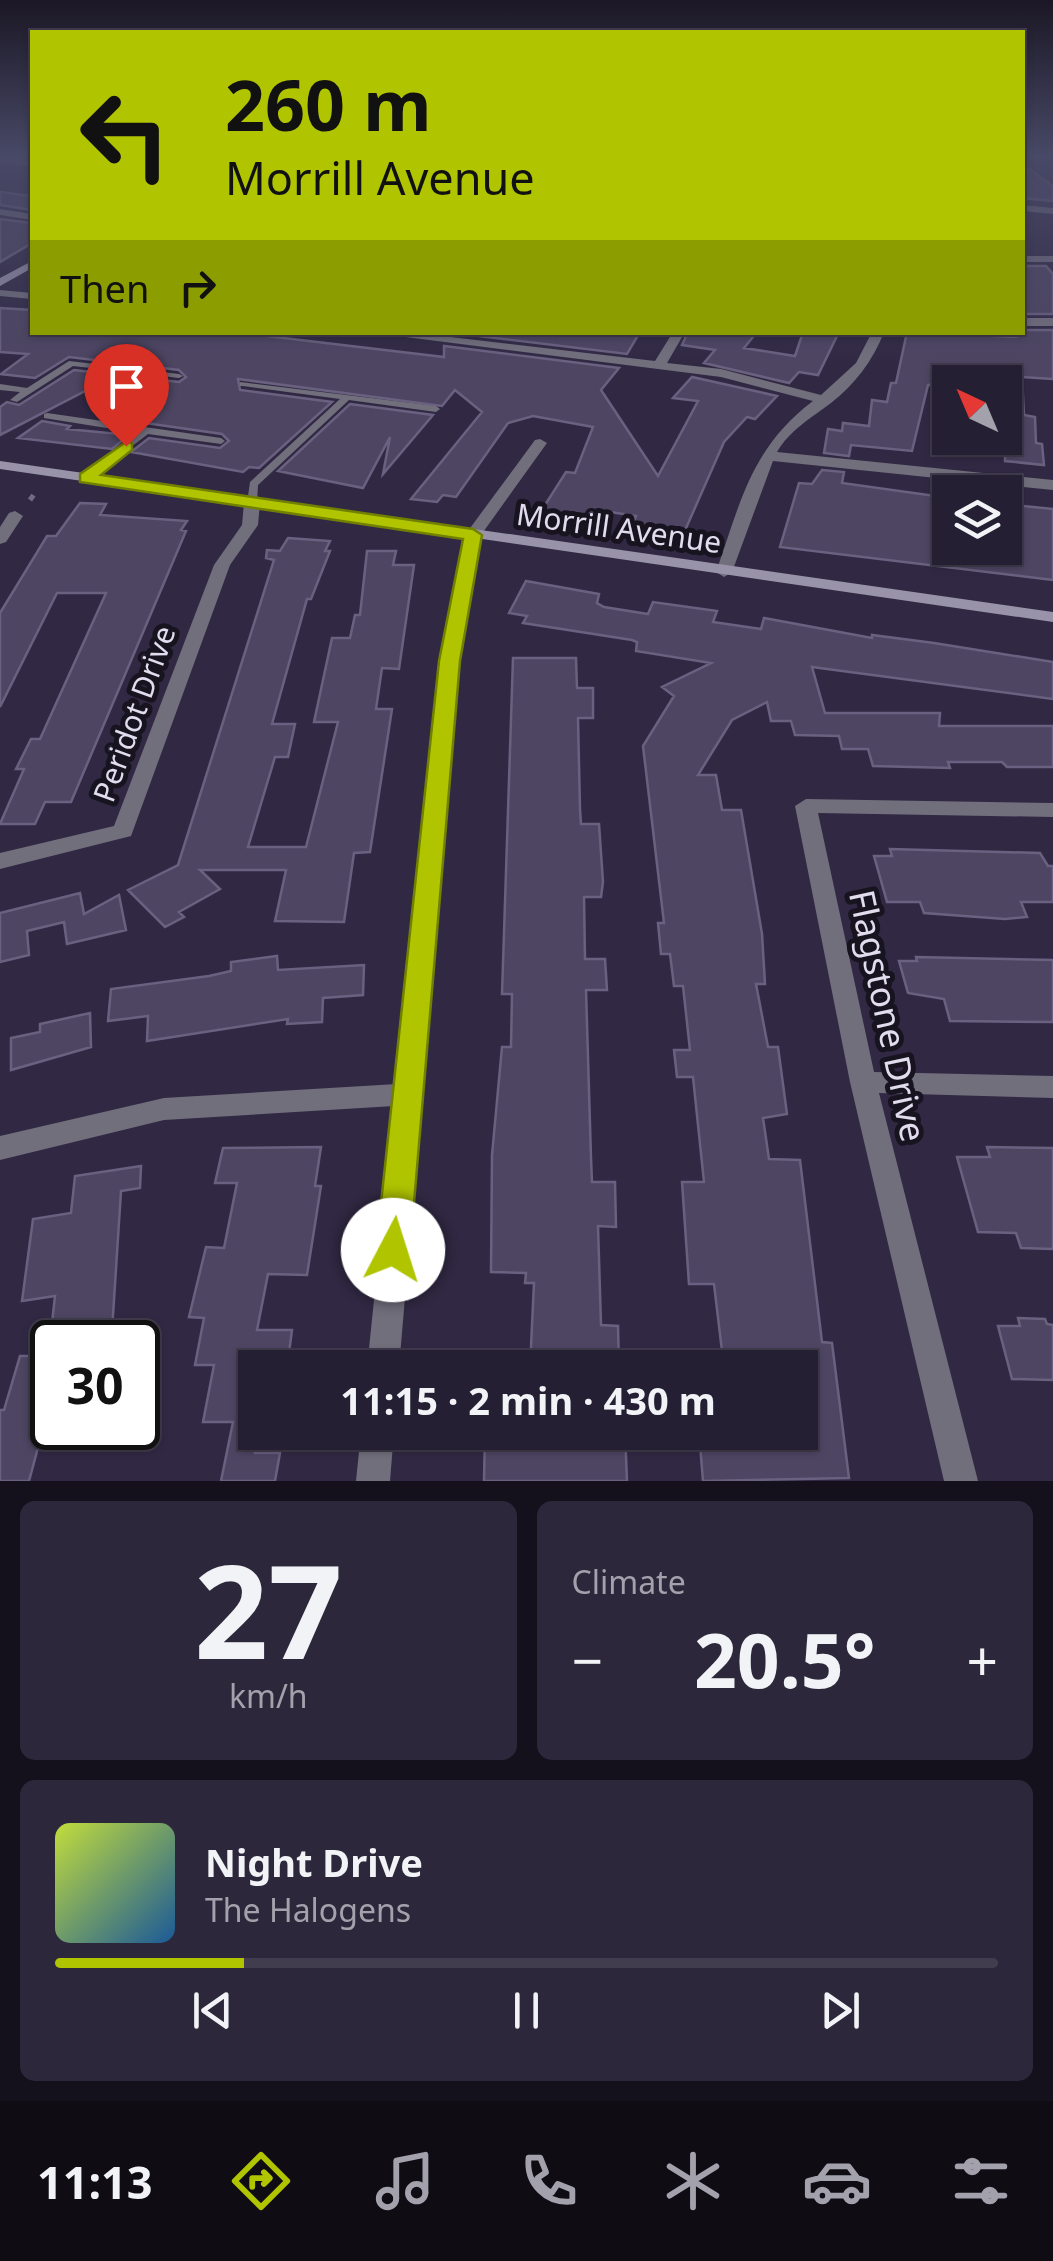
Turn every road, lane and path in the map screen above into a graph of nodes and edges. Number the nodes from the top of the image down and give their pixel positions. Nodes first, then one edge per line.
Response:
1 (1025, 258) edge
2 (1053, 259) edge
3 (30, 265) edge
4 (0, 283) edge
5 (0, 293) edge
6 (30, 296) edge
7 (1025, 322) edge
8 (1053, 322) edge
9 (397, 335) edge
10 (480, 335) edge
11 (677, 335) edge
12 (877, 335) edge
13 (473, 344) junction
14 (659, 366) junction
15 (180, 376) dead end
16 (243, 384) dead end
17 (0, 387) edge
18 (28, 390) junction
19 (346, 398) junction
20 (14, 400) dead end
21 (826, 400) junction
22 (436, 409) dead end
23 (46, 416) dead end
24 (146, 432) junction
25 (221, 441) dead end
26 (540, 443) dead end
27 (769, 456) junction
28 (0, 465) edge
29 (86, 478) junction
30 (1053, 485) edge
31 (35, 494) dead end
32 (30, 500) dead end
33 (252, 502) junction
34 (15, 516) dead end
35 (473, 535) junction
36 (0, 539) edge
37 (724, 572) junction
38 (1053, 616) edge
39 (1053, 810) edge
40 (0, 861) edge
41 (863, 1082) junction
42 (1053, 1087) edge
43 (406, 1094) junction
44 (0, 1148) edge
45 (385, 1350) edge
46 (377, 1450) edge
47 (374, 1481) edge
48 (961, 1481) edge

1 - 2 street
3 - 4 street
5 - 6 street
7 - 8 street
9 - 13 street
10 - 13 street
11 - 14 street
12 - 21 street
13 - 14 street
14 - 21 street
15 - 18 lane
16 - 19 lane
17 - 18 lane
18 - 20 lane
19 - 22 lane
19 - 33 lane
21 - 27 street
23 - 24 lane
24 - 25 lane
24 - 29 lane
26 - 35 street
27 - 30 street
27 - 37 street
28 - 29 street, Morrill Avenue
29 - 33 street, Morrill Avenue
31 - 32 path
33 - 35 street, Morrill Avenue
33 - 40 street, Peridot Drive
34 - 36 street
35 - 37 street, Morrill Avenue
35 - 43 street
37 - 38 street, Morrill Avenue
39 - 41 street, Flagstone Drive
41 - 42 street
41 - 48 street, Flagstone Drive
43 - 44 street
43 - 45 street
46 - 47 street

